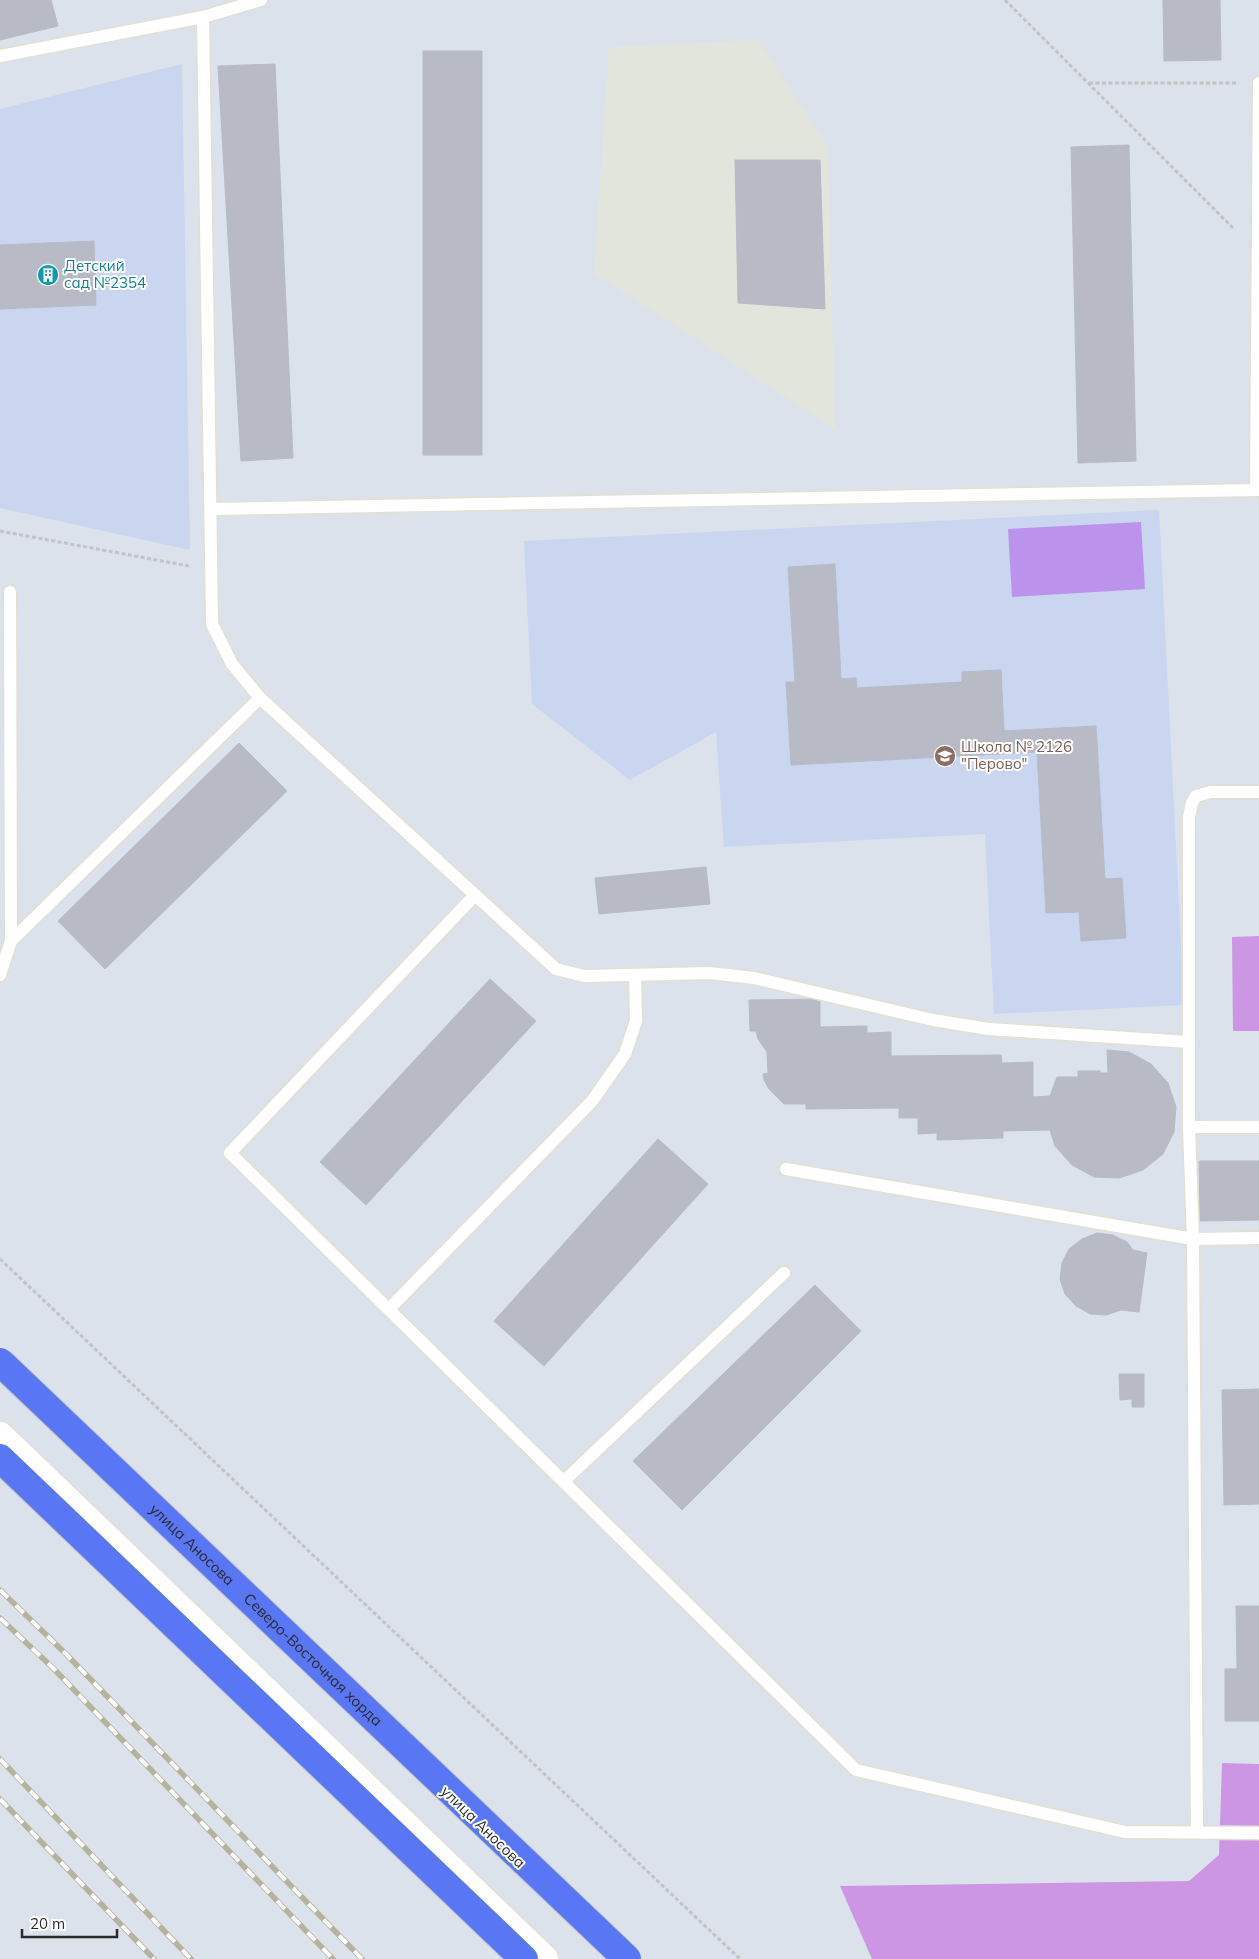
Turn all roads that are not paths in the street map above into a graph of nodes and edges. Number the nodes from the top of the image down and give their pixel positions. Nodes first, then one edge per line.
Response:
1 (261, 0) edge
2 (204, 17) junction
3 (0, 56) edge
4 (1259, 83) edge
5 (1258, 490) edge
6 (211, 510) junction
7 (10, 592) dead end
8 (260, 698) junction
9 (1259, 792) edge
10 (475, 895) junction
11 (11, 941) junction
12 (0, 975) edge
13 (635, 975) junction
14 (1188, 1042) junction
15 (1189, 1127) junction
16 (1259, 1127) edge
17 (786, 1169) dead end
18 (1259, 1238) edge
19 (1193, 1239) junction
20 (784, 1273) dead end
21 (389, 1309) junction
22 (0, 1362) edge
23 (0, 1436) edge
24 (0, 1458) edge
25 (564, 1481) junction
26 (1197, 1832) junction
27 (1259, 1832) edge
28 (524, 1959) edge
29 (544, 1959) edge
30 (621, 1959) edge
31 (627, 1959) edge

1 - 2 lane
2 - 3 lane
2 - 6 lane
4 - 5 lane
5 - 6 lane
6 - 8 lane
7 - 11 lane
8 - 10 lane
8 - 11 lane
9 - 14 lane
10 - 13 lane
10 - 21 lane
11 - 12 lane
13 - 14 lane
13 - 21 lane
14 - 15 lane
15 - 16 lane
15 - 19 lane
17 - 19 lane
18 - 19 lane
19 - 26 lane
20 - 25 lane
21 - 25 lane
22 - 30 street, улица Аносова
22 - 31 main road, Северо-Восточная хорда, bridge
23 - 29 street
24 - 28 main road
25 - 26 lane
26 - 27 lane

